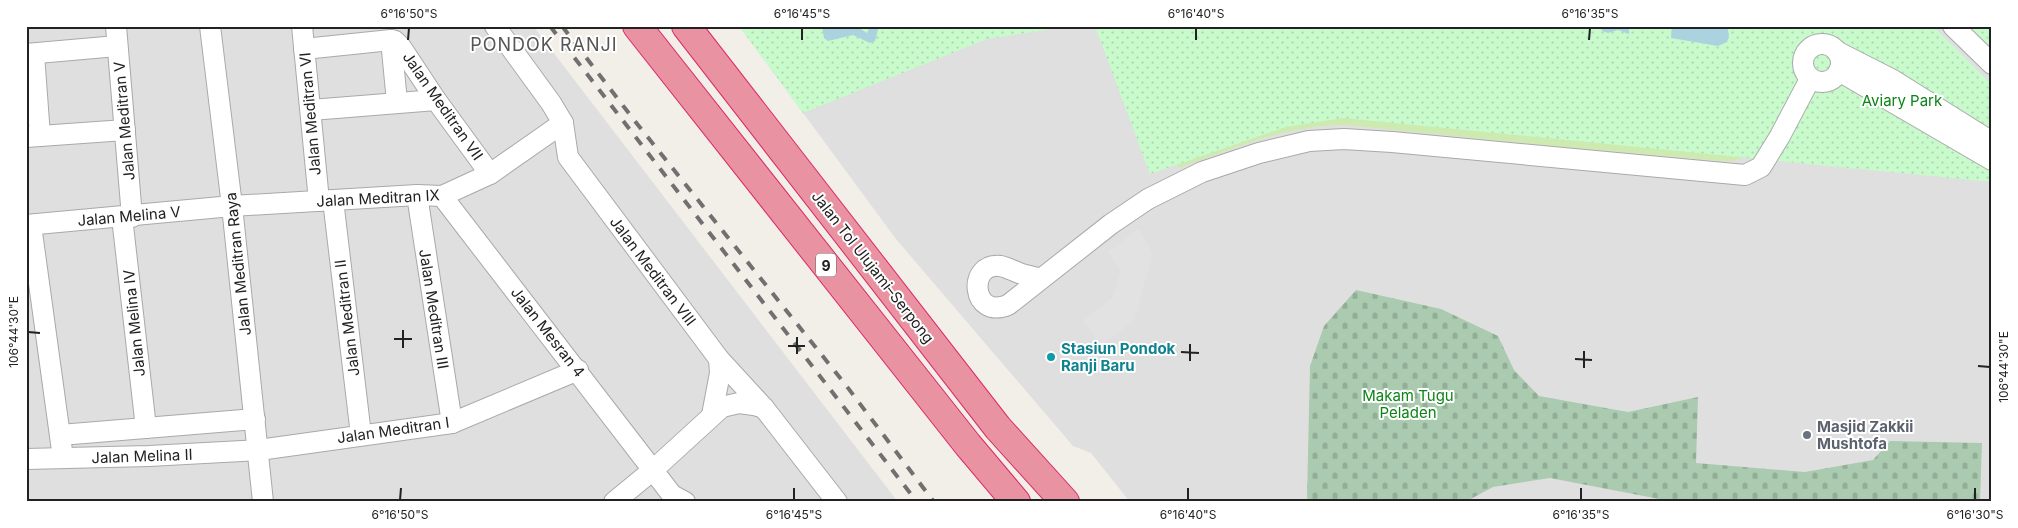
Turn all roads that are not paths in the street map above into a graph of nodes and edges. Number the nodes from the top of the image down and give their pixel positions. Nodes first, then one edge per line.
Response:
1 (210, 26) edge
2 (302, 26) edge
3 (495, 26) edge
4 (638, 26) edge
5 (686, 26) edge
6 (1953, 26) edge
7 (116, 36) edge
8 (391, 40) junction
9 (304, 49) junction
10 (30, 54) edge
11 (1839, 62) junction
12 (1992, 64) edge
13 (1810, 79) junction
14 (436, 100) junction
15 (397, 102) junction
16 (311, 110) junction
17 (563, 123) junction
18 (125, 130) junction
19 (33, 136) edge
20 (1992, 142) edge
21 (1992, 160) edge
22 (490, 174) junction
23 (417, 195) junction
24 (442, 196) junction
25 (326, 201) junction
26 (232, 206) junction
27 (127, 217) junction
28 (29, 225) edge
29 (1008, 268) junction
30 (1041, 279) junction
31 (1014, 300) junction
32 (719, 359) junction
33 (578, 370) junction
34 (764, 408) junction
35 (712, 415) junction
36 (255, 419) junction
37 (201, 423) junction
38 (452, 423) junction
39 (146, 428) junction
40 (60, 435) junction
41 (361, 436) junction
42 (258, 450) junction
43 (204, 453) junction
44 (63, 458) junction
45 (26, 459) edge
46 (653, 470) junction
47 (677, 499) edge
48 (263, 502) edge
49 (614, 502) edge
50 (837, 502) edge
51 (1016, 502) edge
52 (1065, 502) edge

1 - 26 street, Jalan Meditran Raya
2 - 9 street, Jalan Meditran VI
3 - 17 street, Jalan Meditran VIII
4 - 51 highway, 9
5 - 52 highway, Jalan Tol Ulujami–Serpong / 9
6 - 12 street
7 - 10 street
7 - 18 street, Jalan Meditran V
8 - 9 street, Jalan Meditran VII
8 - 14 street, Jalan Meditran VII
8 - 15 street
9 - 16 street, Jalan Meditran VI
10 - 19 street
11 - 13 street
11 - 13 street
11 - 20 street
11 - 21 street
13 - 30 street
14 - 15 street
14 - 22 street, Jalan Meditran VII
15 - 16 street
16 - 25 street, Jalan Meditran VI
17 - 22 street, Jalan Meditran IX
17 - 32 street, Jalan Meditran VIII
18 - 19 street
18 - 27 street, Jalan Meditran V
22 - 24 street, Jalan Meditran IX
23 - 24 street, Jalan Meditran IX
23 - 25 street, Jalan Meditran IX
23 - 38 street, Jalan Meditran III
24 - 33 street, Jalan Mesran 4
25 - 26 street, Jalan Meditran IX
25 - 41 street, Jalan Meditran II
26 - 27 street, Jalan Melina V
26 - 36 street, Jalan Meditran Raya
27 - 28 street, Jalan Melina V
27 - 39 street, Jalan Melina IV
28 - 40 street
29 - 30 street
29 - 31 street
29 - 31 street
30 - 31 street
32 - 34 street, Jalan Meditran VIII
32 - 35 street
33 - 38 street, Jalan Meditran I
33 - 46 street, Jalan Mesran 4
34 - 35 street
34 - 50 street, Jalan Meditran VIII
35 - 46 street
36 - 37 street, Jalan Melina II
36 - 42 street, Jalan Meditran Raya
37 - 39 street, Jalan Melina II
37 - 43 street
38 - 41 street, Jalan Meditran I
39 - 40 street, Jalan Melina II
40 - 44 street
41 - 42 street, Jalan Meditran I
42 - 43 street, Jalan Melina II
42 - 48 street, Jalan Meditran Raya
43 - 44 street, Jalan Melina II
44 - 45 street, Jalan Melina II
46 - 47 street, Jalan Mesran 4
46 - 49 street

